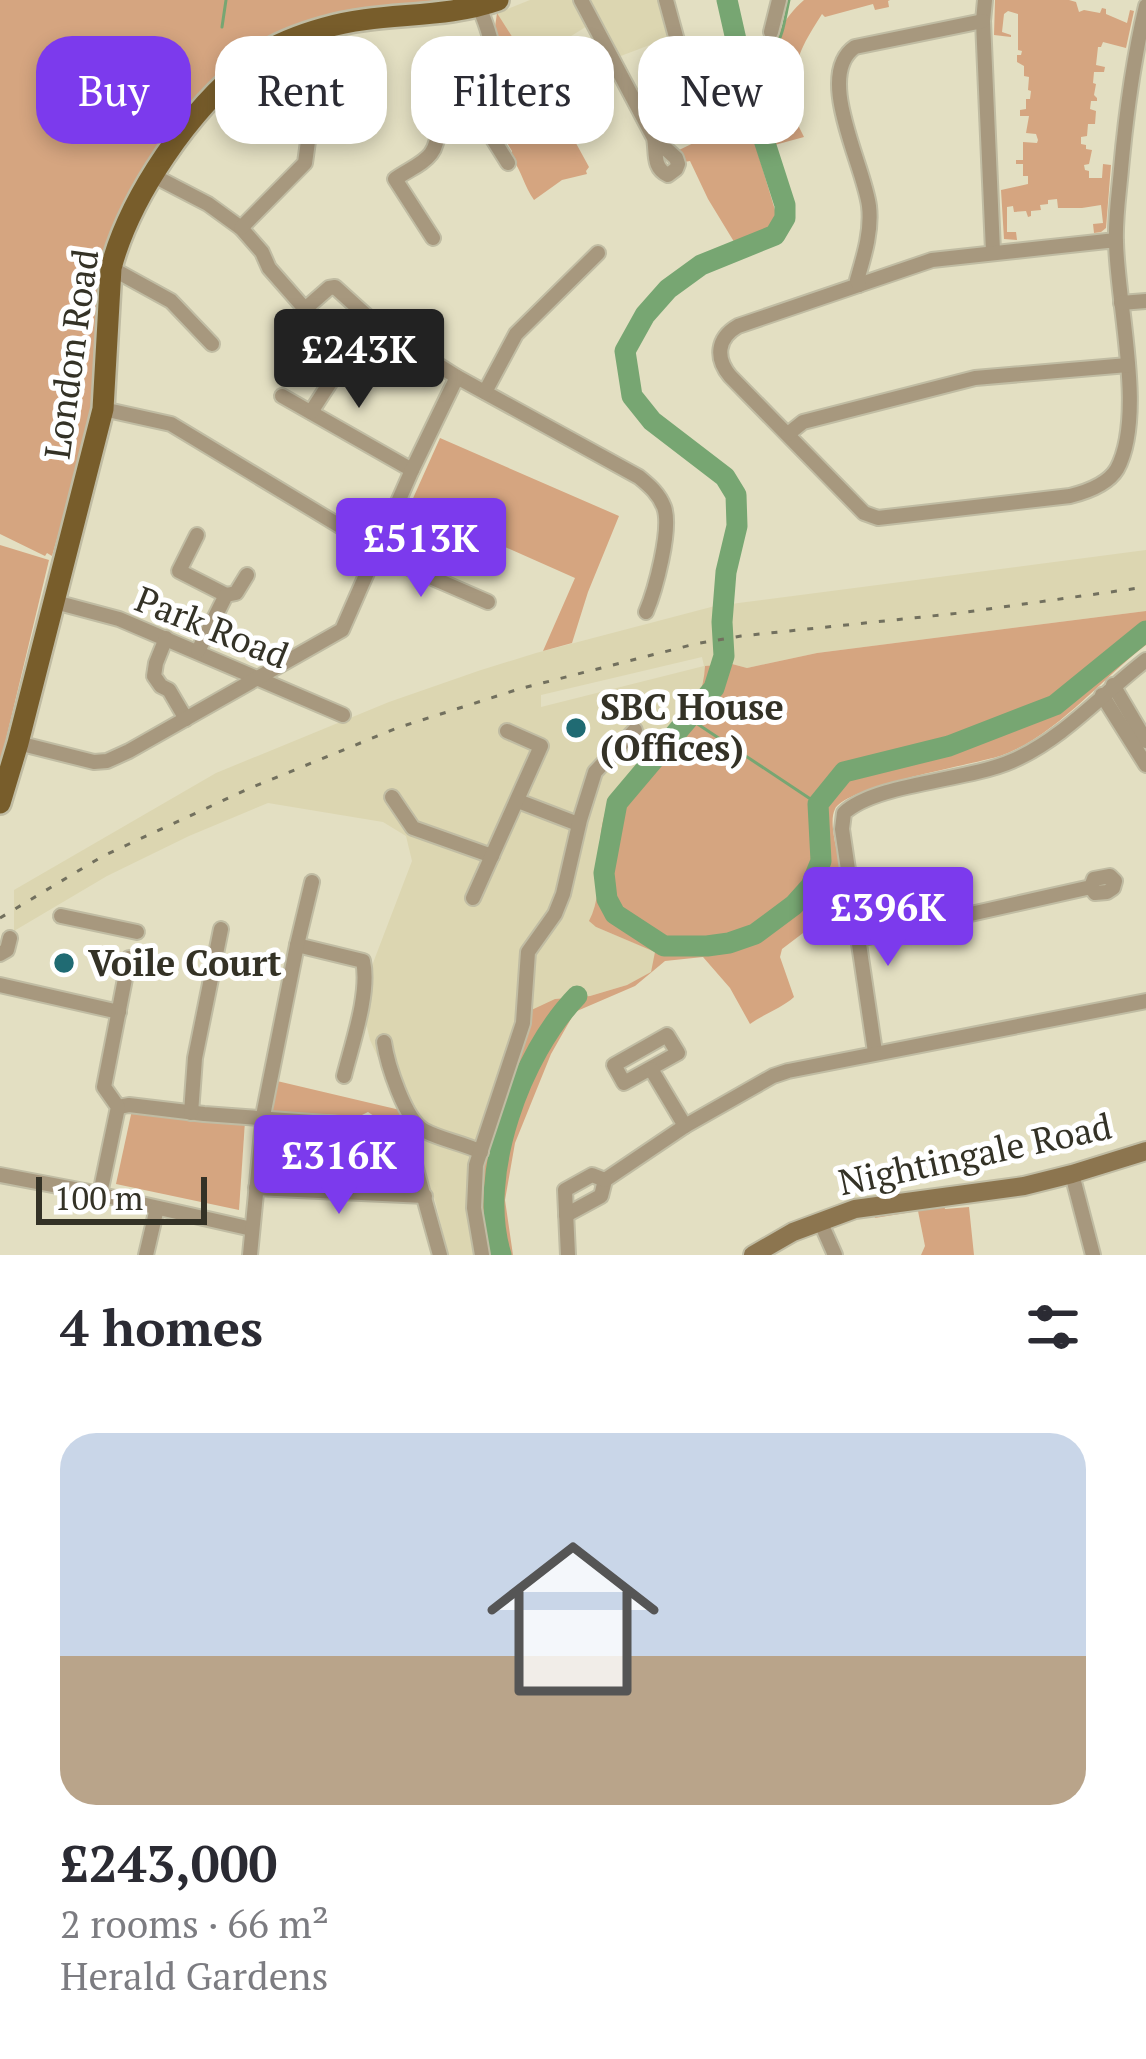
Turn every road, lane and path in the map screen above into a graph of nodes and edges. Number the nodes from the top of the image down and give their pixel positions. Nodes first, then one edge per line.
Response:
1 (581, 0) edge
2 (666, 0) edge
3 (779, 0) edge
4 (985, 0) edge
5 (489, 3) edge
6 (1146, 6) edge
7 (983, 21) junction
8 (771, 32) dead end
9 (492, 36) edge
10 (676, 36) edge
11 (638, 108) edge
12 (308, 144) edge
13 (438, 144) edge
14 (496, 144) edge
15 (508, 163) dead end
16 (154, 176) junction
17 (241, 228) junction
18 (433, 238) dead end
19 (1116, 240) junction
20 (993, 251) junction
21 (598, 253) dead end
22 (862, 261) junction
23 (111, 268) junction
24 (880, 277) junction
25 (859, 285) junction
26 (1146, 301) edge
27 (1121, 303) junction
28 (368, 317) dead end
29 (390, 335) dead end
30 (212, 344) dead end
31 (1128, 365) junction
32 (457, 376) junction
33 (333, 377) dead end
34 (485, 392) junction
35 (282, 396) dead end
36 (104, 409) junction
37 (310, 412) junction
38 (788, 434) junction
39 (412, 470) junction
40 (196, 535) dead end
41 (376, 551) junction
42 (247, 575) dead end
43 (226, 595) junction
44 (55, 602) junction
45 (488, 602) dead end
46 (646, 612) dead end
47 (166, 638) junction
48 (198, 651) junction
49 (1146, 659) edge
50 (260, 678) junction
51 (1108, 690) junction
52 (344, 715) dead end
53 (186, 719) junction
54 (635, 730) dead end
55 (507, 731) dead end
56 (1146, 741) edge
57 (18, 742) junction
58 (1146, 765) edge
59 (392, 797) dead end
60 (518, 801) junction
61 (0, 803) edge
62 (578, 824) junction
63 (492, 856) junction
64 (312, 883) dead end
65 (1091, 887) dead end
66 (473, 898) dead end
67 (61, 916) dead end
68 (221, 929) dead end
69 (137, 932) dead end
70 (10, 938) dead end
71 (859, 939) junction
72 (297, 945) junction
73 (0, 953) edge
74 (129, 958) dead end
75 (0, 986) edge
76 (1146, 1001) edge
77 (119, 1012) junction
78 (384, 1042) dead end
79 (874, 1052) junction
80 (651, 1069) dead end
81 (344, 1076) dead end
82 (118, 1107) junction
83 (190, 1113) junction
84 (262, 1118) junction
85 (367, 1126) dead end
86 (685, 1126) junction
87 (1146, 1151) edge
88 (481, 1152) junction
89 (416, 1165) dead end
90 (1072, 1174) junction
91 (0, 1175) edge
92 (605, 1180) junction
93 (256, 1188) junction
94 (102, 1194) junction
95 (425, 1196) junction
96 (157, 1208) junction
97 (566, 1215) junction
98 (820, 1221) junction
99 (252, 1229) junction
100 (146, 1255) edge
101 (250, 1255) edge
102 (440, 1255) edge
103 (482, 1255) edge
104 (568, 1255) edge
105 (753, 1255) edge
106 (835, 1255) edge
107 (1093, 1255) edge

1 - 11 street
2 - 10 street
3 - 8 street
4 - 7 street
5 - 9 street
5 - 16 main road, London Road
6 - 19 street
7 - 20 street
7 - 22 street
12 - 17 street
13 - 18 street
14 - 15 street
16 - 17 street
16 - 23 main road, London Road
17 - 28 street
19 - 20 street
19 - 27 street
20 - 24 street
21 - 34 street
22 - 24 street
22 - 25 street
23 - 30 street
23 - 36 main road, London Road
24 - 25 street
25 - 38 street
26 - 27 street
27 - 31 street
29 - 32 street
31 - 38 street
31 - 38 street
32 - 34 street
32 - 39 street
33 - 37 street
34 - 46 street
35 - 37 street
36 - 41 street
36 - 44 main road, London Road
37 - 39 street
39 - 41 street
40 - 43 street
41 - 45 street
41 - 50 street
42 - 43 street
43 - 48 street
44 - 47 street, Park Road
44 - 57 main road, London Road
47 - 48 street, Park Road
47 - 53 street
48 - 50 street, Park Road
49 - 51 street
50 - 52 street, Park Road
50 - 53 street
51 - 56 street
51 - 58 street
51 - 71 street
53 - 57 street
54 - 62 street
55 - 60 street
57 - 61 main road, London Road
59 - 63 street
60 - 62 street
60 - 63 street
62 - 88 street
63 - 66 street
64 - 72 street
65 - 71 street
67 - 69 street
68 - 83 street
70 - 73 street
71 - 79 street
72 - 81 street
72 - 84 street
74 - 77 street
75 - 77 street
76 - 79 street
77 - 82 street
78 - 88 street
79 - 86 street
80 - 86 street
82 - 83 street
82 - 94 street
83 - 84 street
84 - 85 street
84 - 93 street
86 - 92 street
87 - 90 main road, Nightingale Road
88 - 103 street
89 - 95 street
90 - 98 main road, Nightingale Road
90 - 107 street
91 - 94 street
92 - 97 street
92 - 97 street
93 - 95 street
93 - 99 street
94 - 96 street
95 - 102 street
96 - 99 street
96 - 100 street
97 - 104 street
98 - 105 main road, Nightingale Road
98 - 106 street
99 - 101 street

